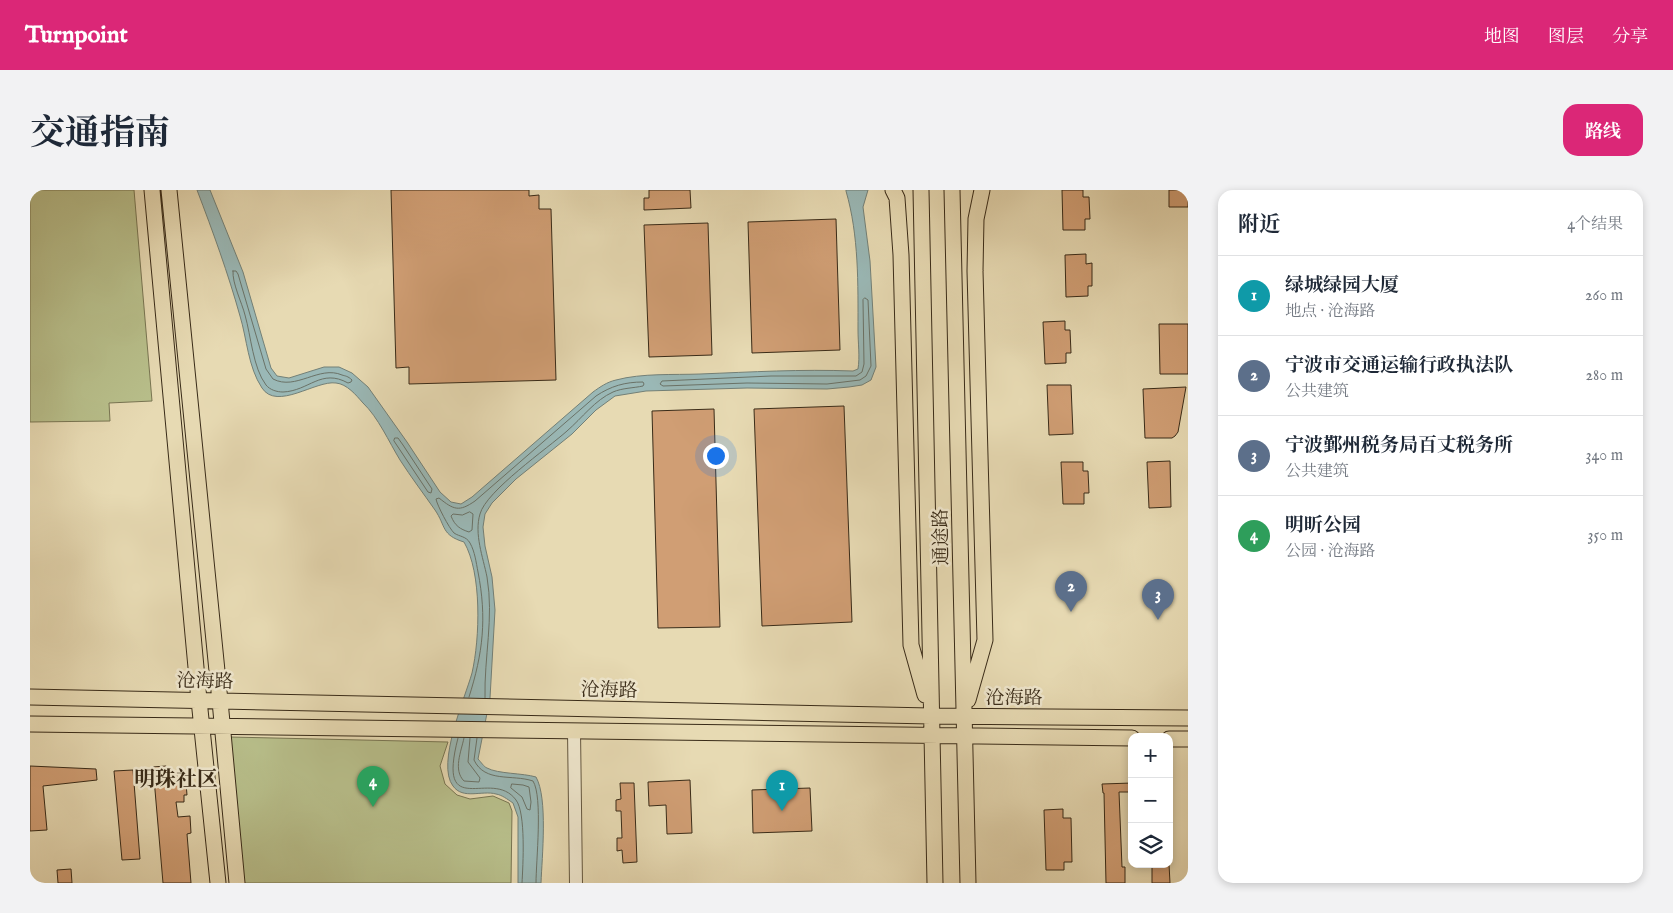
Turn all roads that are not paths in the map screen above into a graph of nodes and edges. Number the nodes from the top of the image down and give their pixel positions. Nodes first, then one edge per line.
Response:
1 (152, 190) edge
2 (169, 190) edge
3 (894, 190) edge
4 (921, 190) edge
5 (952, 190) edge
6 (982, 190) edge
7 (925, 418) junction
8 (907, 491) junction
9 (30, 697) edge
10 (199, 700) junction
11 (220, 701) junction
12 (931, 716) junction
13 (964, 716) junction
14 (1188, 718) edge
15 (30, 724) edge
16 (201, 726) junction
17 (222, 726) junction
18 (574, 731) junction
19 (931, 736) junction
20 (964, 736) junction
21 (1128, 738) edge
22 (1173, 739) edge
23 (1188, 739) edge
24 (218, 883) edge
25 (237, 883) edge
26 (576, 883) edge
27 (935, 883) edge
28 (968, 883) edge

1 - 10 main road
2 - 11 main road
3 - 8 main road
4 - 7 main road, 通途路
5 - 13 main road, 通途路
6 - 13 main road
7 - 8 main road
7 - 12 main road, 通途路
8 - 12 main road
9 - 10 main road, 沧海路
10 - 11 main road, 沧海路
10 - 16 main road
11 - 12 main road, 沧海路
11 - 17 main road
12 - 13 main road, 沧海路
12 - 19 main road, 通途路
13 - 14 main road, 沧海路
13 - 20 main road, 通途路
15 - 16 main road, 沧海路
16 - 17 main road, 沧海路
16 - 24 main road
17 - 18 main road, 沧海路
17 - 25 main road
18 - 19 main road, 沧海路
18 - 26 street
19 - 20 main road, 沧海路
19 - 27 main road, 通途路
20 - 21 main road, 沧海路
20 - 28 main road, 通途路
22 - 23 main road

